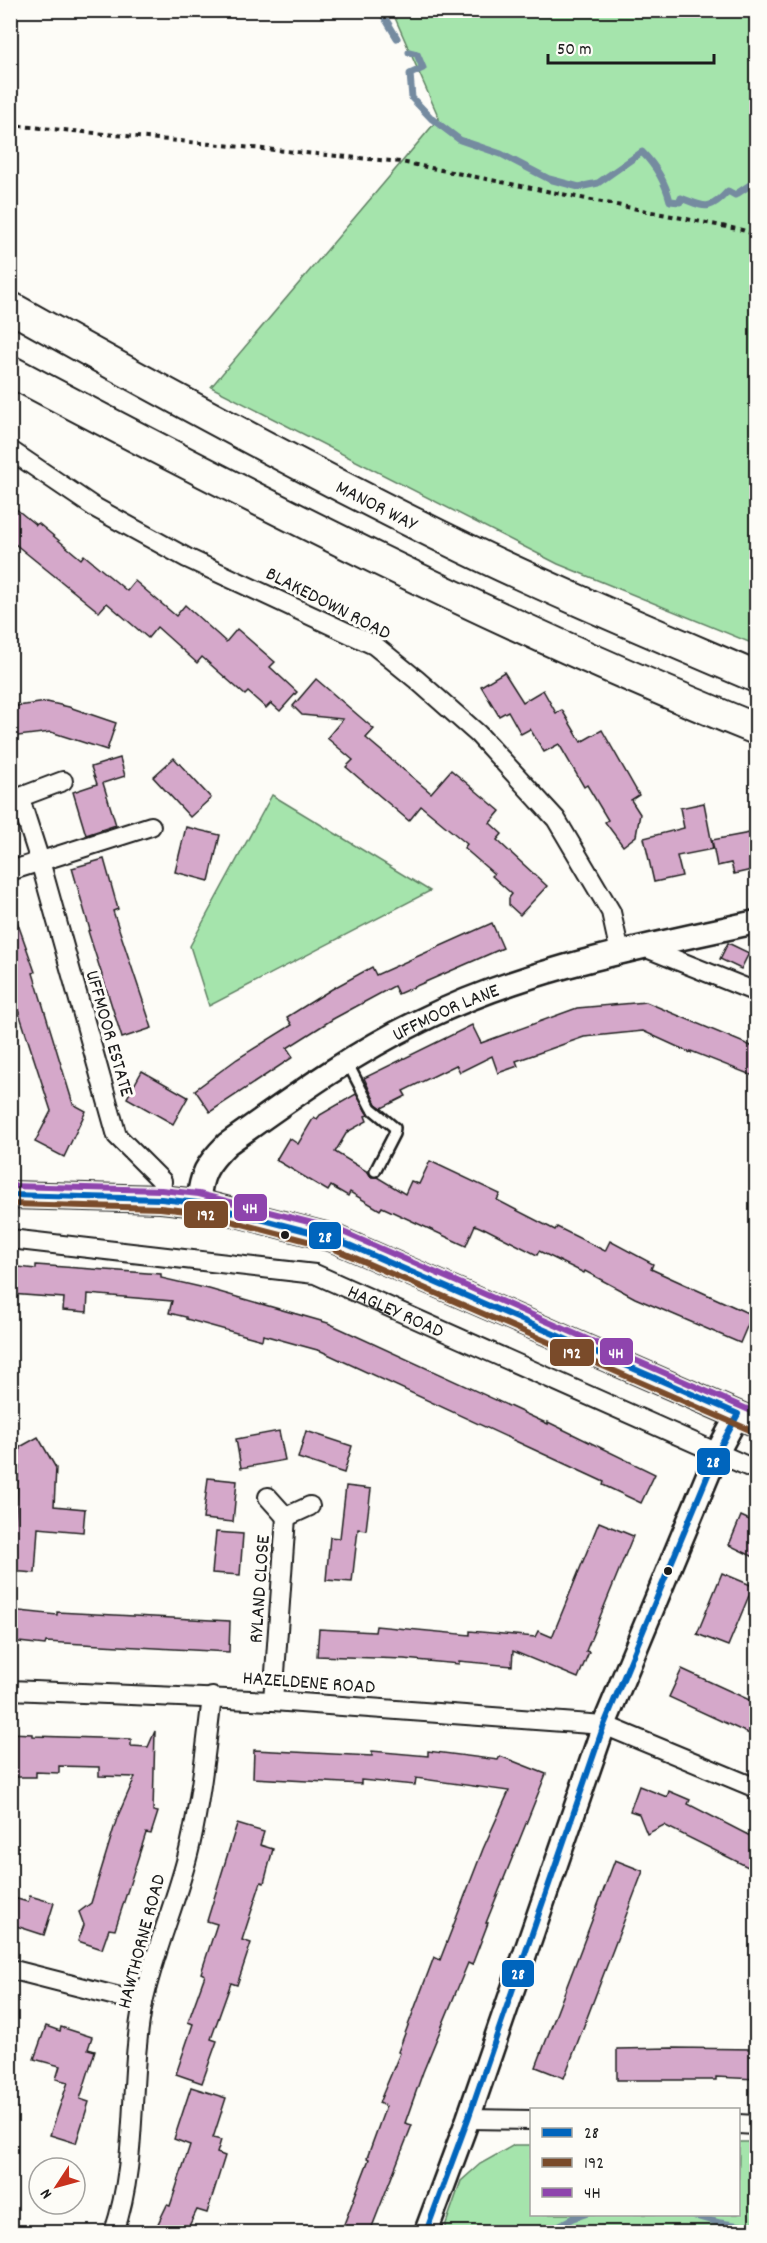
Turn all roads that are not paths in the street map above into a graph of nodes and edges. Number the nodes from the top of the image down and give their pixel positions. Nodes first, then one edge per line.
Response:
1 (10, 308) edge
2 (10, 371) edge
3 (10, 450) edge
4 (756, 676) edge
5 (756, 729) edge
6 (63, 781) dead end
7 (15, 800) edge
8 (151, 826) dead end
9 (40, 861) junction
10 (10, 871) edge
11 (756, 922) edge
12 (644, 947) junction
13 (620, 953) junction
14 (756, 992) edge
15 (347, 1062) junction
16 (375, 1172) dead end
17 (10, 1195) edge
18 (161, 1199) junction
19 (198, 1203) junction
20 (10, 1239) edge
21 (747, 1418) edge
22 (717, 1453) junction
23 (756, 1470) edge
24 (268, 1497) dead end
25 (310, 1506) dead end
26 (286, 1517) junction
27 (10, 1690) edge
28 (212, 1697) junction
29 (273, 1701) junction
30 (604, 1725) junction
31 (756, 1788) edge
32 (10, 1969) edge
33 (143, 2003) junction
34 (468, 2119) junction
35 (530, 2120) edge
36 (740, 2124) edge
37 (756, 2125) edge
38 (114, 2232) edge
39 (426, 2232) edge

1 - 4 highway, MANOR WAY
2 - 5 highway
3 - 13 street, BLAKEDOWN ROAD
6 - 7 street, UFFMOOR ESTATE
7 - 9 street, UFFMOOR ESTATE
8 - 9 street
9 - 10 street
9 - 18 street, UFFMOOR ESTATE
11 - 12 street, UFFMOOR LANE
12 - 13 street, UFFMOOR LANE
12 - 14 street
13 - 15 street, UFFMOOR LANE
15 - 16 lane
15 - 19 street, UFFMOOR LANE
17 - 18 main road, HAGLEY ROAD
18 - 19 main road, HAGLEY ROAD
19 - 21 main road, HAGLEY ROAD
20 - 22 street, HAGLEY ROAD
21 - 22 street
22 - 23 street, HAGLEY ROAD
22 - 30 street
24 - 26 street, RYLAND CLOSE
25 - 26 street, RYLAND CLOSE
26 - 29 street, RYLAND CLOSE
27 - 28 street, HAZELDENE ROAD
28 - 29 street, HAZELDENE ROAD
28 - 33 street, HAWTHORNE ROAD
29 - 30 street, HAZELDENE ROAD
30 - 31 street, HAZELDENE ROAD
30 - 34 street
32 - 33 street
33 - 38 street, HAWTHORNE ROAD
34 - 35 street
34 - 39 street
36 - 37 street

